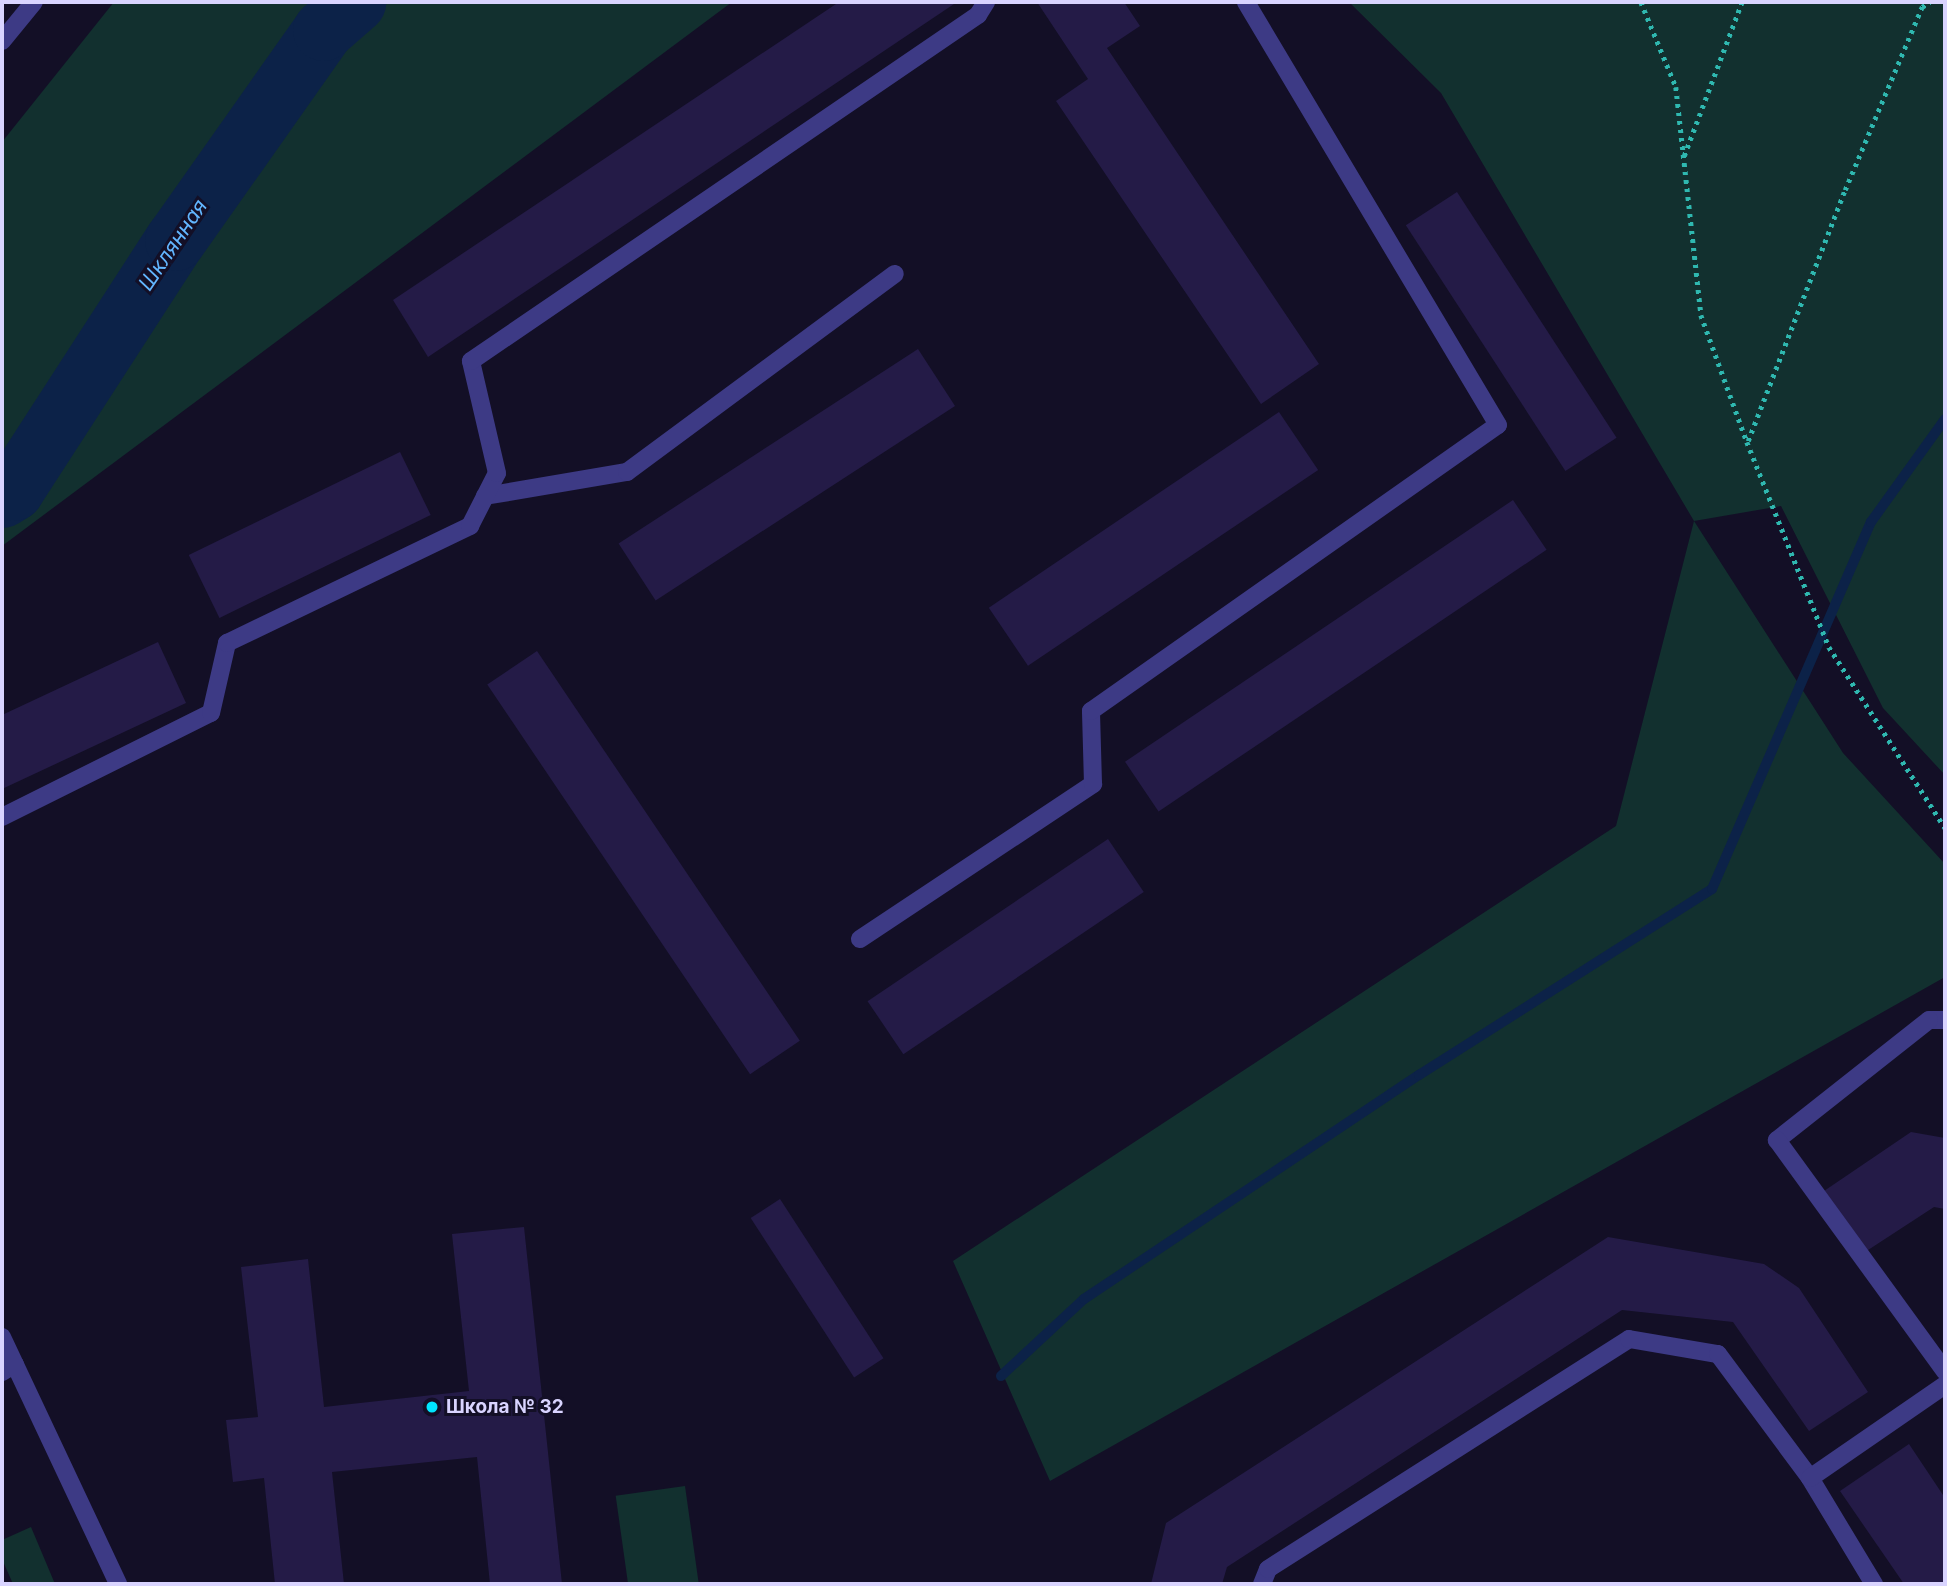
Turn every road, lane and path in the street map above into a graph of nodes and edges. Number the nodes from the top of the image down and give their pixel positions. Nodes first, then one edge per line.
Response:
1 (34, 2) edge
2 (986, 2) edge
3 (1246, 2) edge
4 (1641, 2) edge
5 (1742, 2) edge
6 (1930, 2) edge
7 (2, 41) edge
8 (1684, 157) junction
9 (895, 274) dead end
10 (1747, 442) junction
11 (485, 496) junction
12 (2, 817) edge
13 (1945, 828) edge
14 (860, 939) dead end
15 (1945, 1020) edge
16 (2, 1336) edge
17 (8, 1368) edge
18 (1945, 1371) edge
19 (1945, 1385) edge
20 (1810, 1478) junction
21 (118, 1584) edge
22 (1262, 1584) edge
23 (1874, 1584) edge

1 - 7 street
2 - 11 street
3 - 14 street
4 - 8 path
5 - 8 path
6 - 10 path
8 - 10 path
9 - 11 street
10 - 13 path
11 - 12 street
15 - 18 street
16 - 17 street
17 - 21 street
19 - 20 street
20 - 22 street
20 - 23 street

